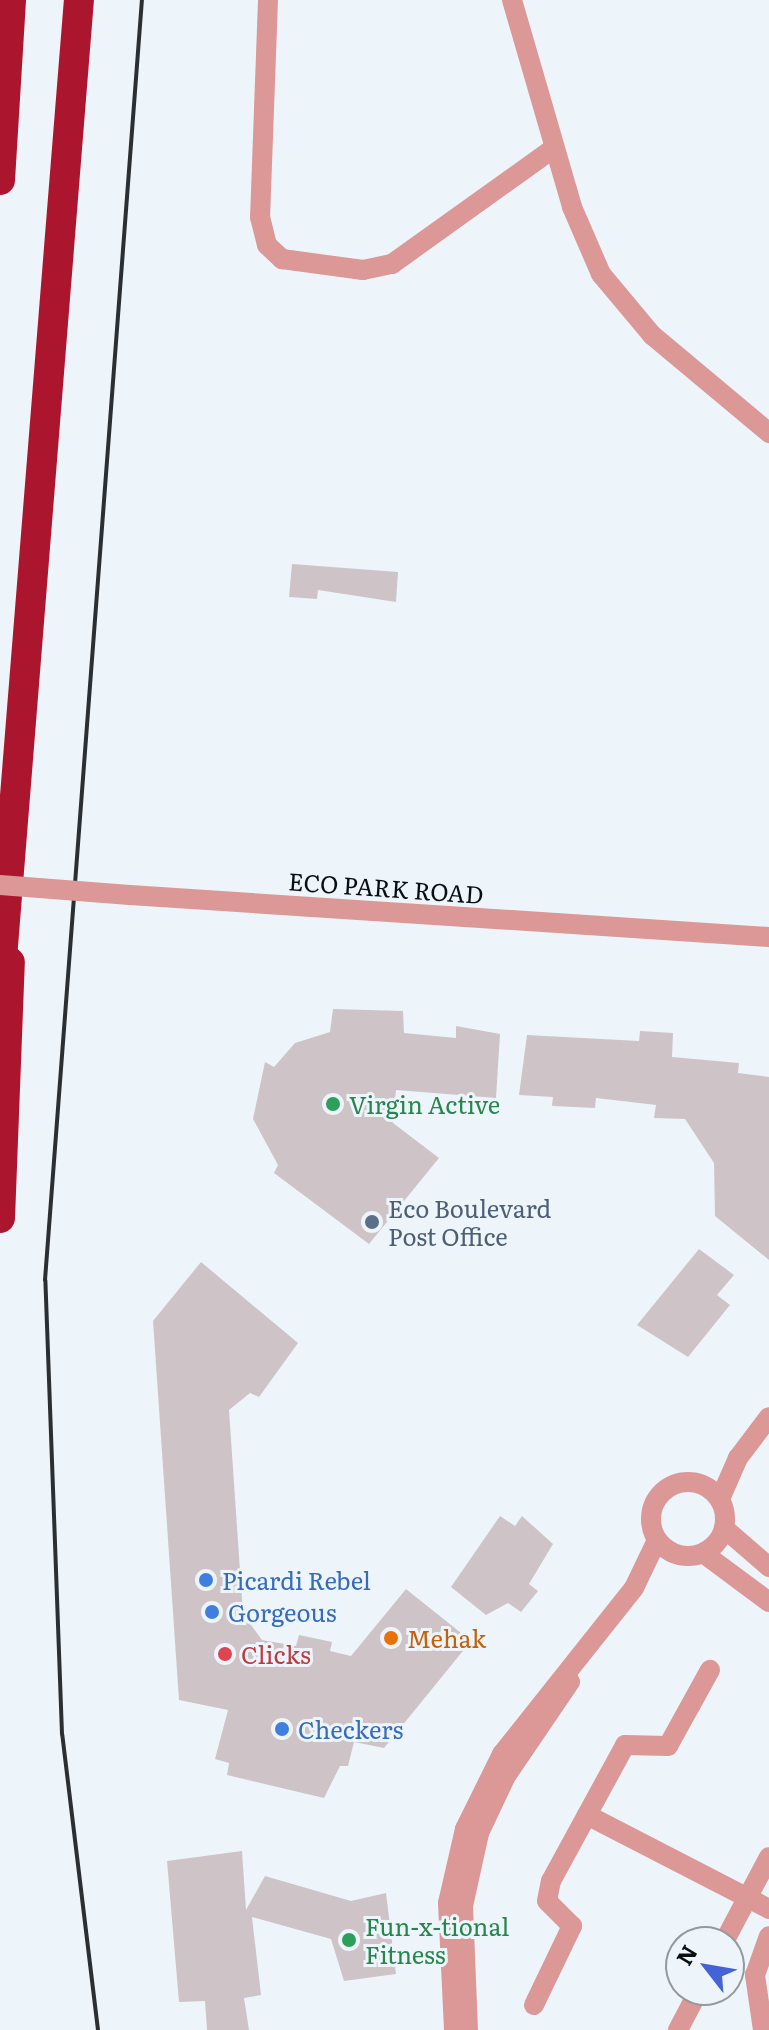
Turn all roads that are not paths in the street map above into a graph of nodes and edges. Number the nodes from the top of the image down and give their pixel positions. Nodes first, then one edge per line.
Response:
1 (11, 0) edge
2 (79, 0) edge
3 (268, 0) edge
4 (512, 0) edge
5 (554, 148) junction
6 (0, 180) edge
7 (769, 433) edge
8 (16, 812) junction
9 (0, 885) edge
10 (769, 937) edge
11 (0, 983) edge
12 (0, 1218) edge
13 (769, 1417) edge
14 (738, 1458) junction
15 (696, 1482) junction
16 (720, 1499) junction
17 (724, 1528) junction
18 (657, 1540) junction
19 (703, 1553) junction
20 (679, 1555) junction
21 (769, 1567) edge
22 (634, 1588) junction
23 (769, 1602) edge
24 (593, 1642) junction
25 (710, 1670) dead end
26 (587, 1815) junction
27 (769, 1857) edge
28 (747, 1898) junction
29 (769, 1909) edge
30 (732, 1926) edge
31 (769, 1936) edge
32 (534, 2005) dead end
33 (691, 2006) edge
34 (454, 2030) edge
35 (468, 2030) edge
36 (678, 2030) edge
37 (763, 2030) edge

1 - 6 highway
2 - 8 highway
3 - 5 street
4 - 5 street
5 - 7 street
8 - 11 highway
8 - 12 highway
9 - 10 street, ECO PARK ROAD, bridge
13 - 14 street
14 - 15 street
14 - 16 street
15 - 16 street
15 - 18 street
16 - 17 street
17 - 19 street
17 - 21 street
18 - 20 street
18 - 22 street
19 - 20 street
19 - 23 street
20 - 22 street
22 - 24 street
24 - 34 street
24 - 35 street
25 - 26 street
26 - 28 street
26 - 32 street
27 - 28 street
28 - 29 street
28 - 30 street
31 - 37 street
33 - 36 street

